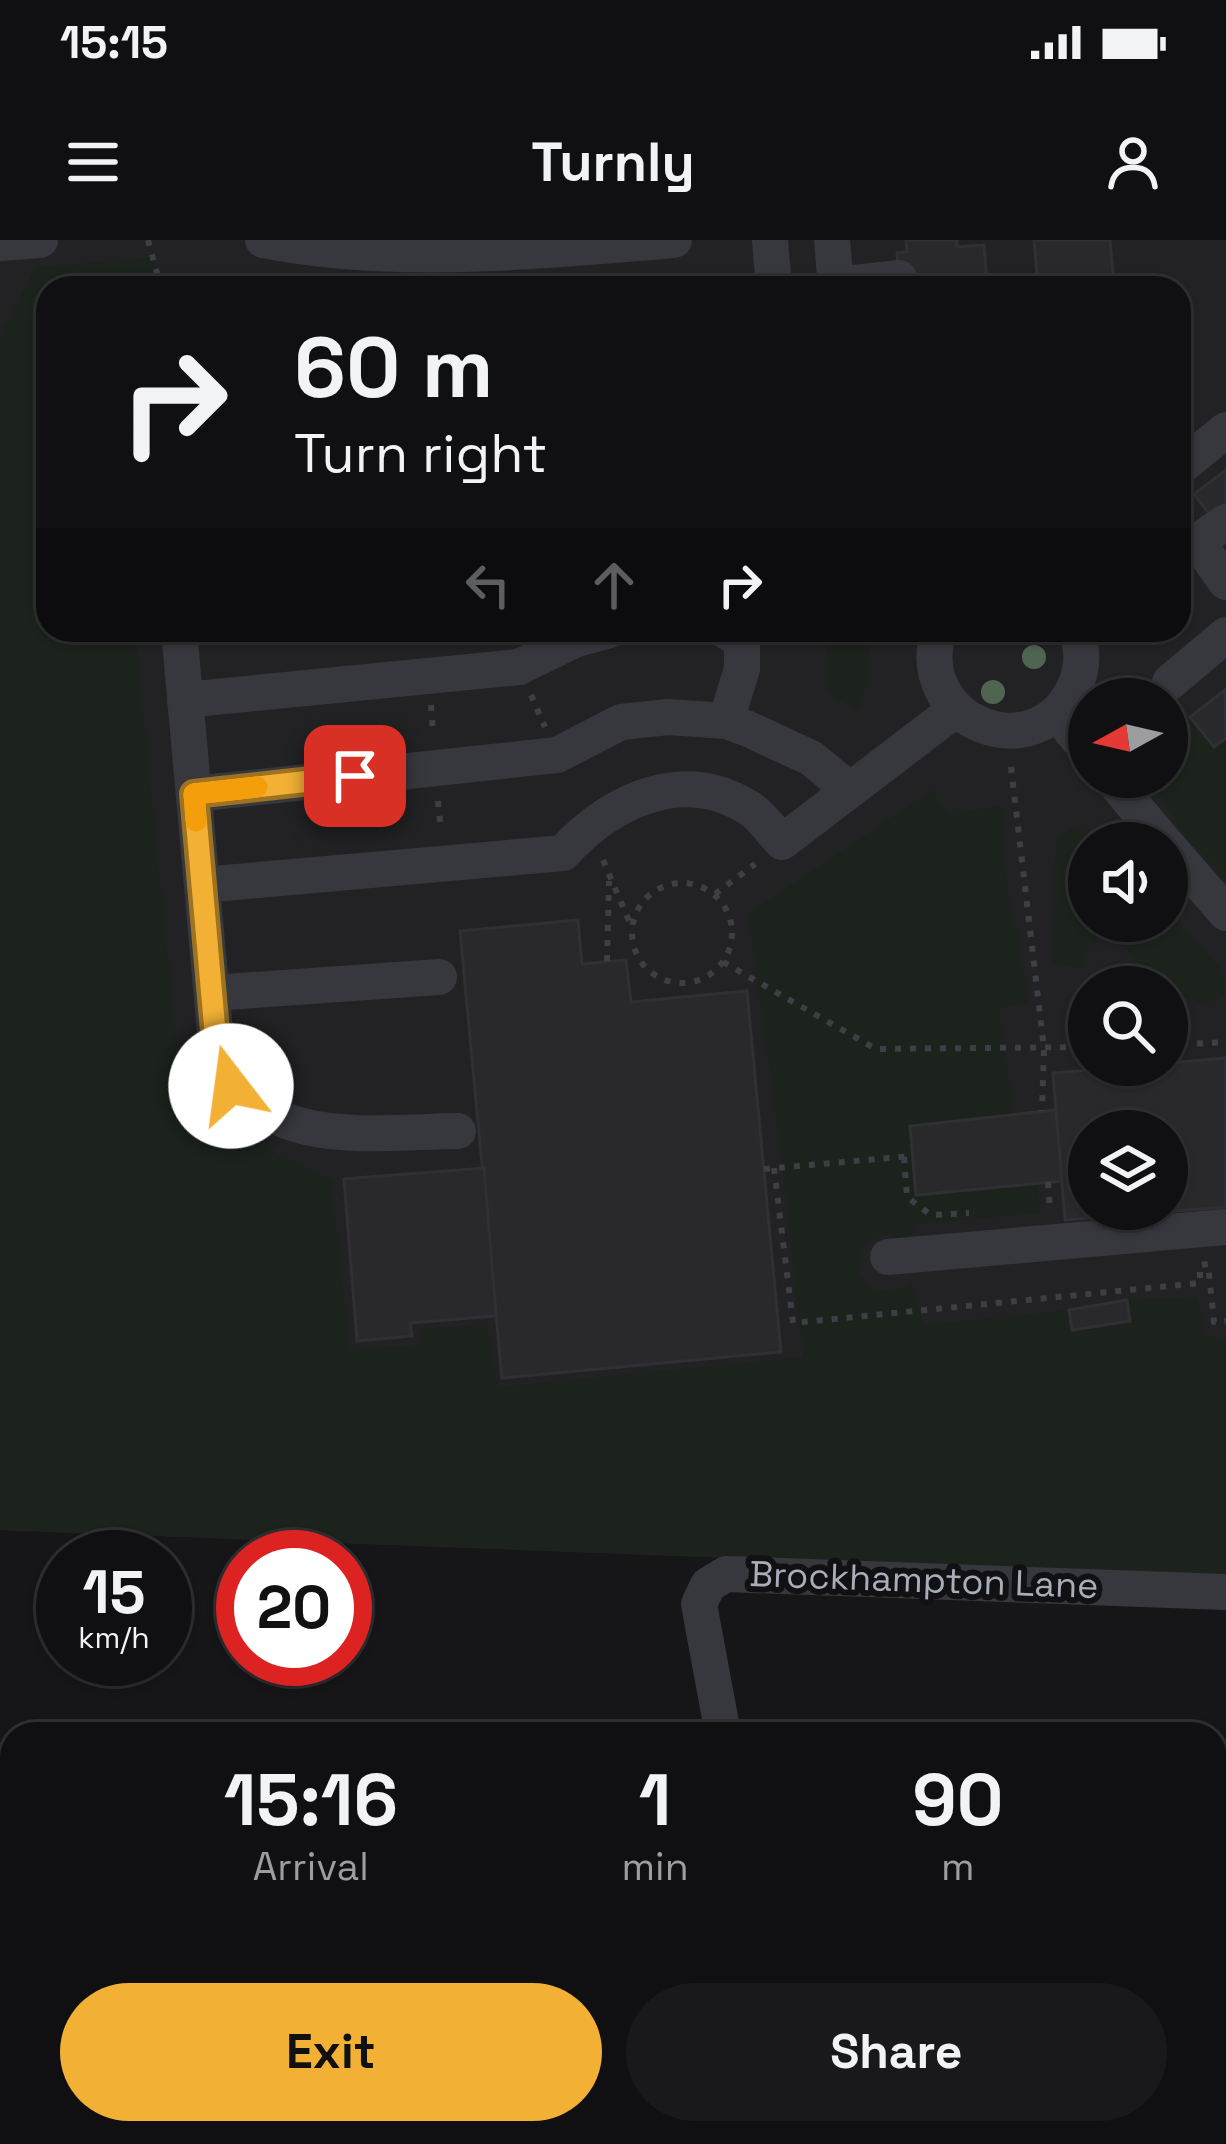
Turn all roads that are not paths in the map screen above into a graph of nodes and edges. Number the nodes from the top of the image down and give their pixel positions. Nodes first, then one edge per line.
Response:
1 (266, 240) edge
2 (674, 240) edge
3 (770, 240) edge
4 (832, 240) edge
5 (332, 247) edge
6 (773, 276) edge
7 (835, 276) edge
8 (1226, 430) edge
9 (1191, 458) edge
10 (1201, 540) edge
11 (1226, 582) edge
12 (1226, 635) edge
13 (180, 642) edge
14 (570, 642) edge
15 (742, 642) edge
16 (937, 642) edge
17 (1082, 642) edge
18 (1175, 678) edge
19 (185, 700) junction
20 (955, 710) junction
21 (1057, 713) junction
22 (726, 721) junction
23 (1068, 726) edge
24 (850, 790) junction
25 (194, 794) junction
26 (1128, 798) edge
27 (1148, 822) edge
28 (1188, 869) edge
29 (202, 885) junction
30 (1226, 913) edge
31 (439, 977) dead end
32 (212, 993) junction
33 (458, 1131) dead end
34 (1226, 1227) edge
35 (888, 1257) dead end
36 (1226, 1592) edge
37 (721, 1722) edge

1 - 5 street
2 - 5 street
3 - 6 street
4 - 7 street
8 - 9 street
10 - 11 street
12 - 18 street
13 - 19 street
14 - 19 street
15 - 22 street
16 - 20 street
17 - 21 street
19 - 25 street
20 - 21 street
20 - 24 street
21 - 23 street
22 - 24 street
22 - 25 street
24 - 29 street
25 - 29 street
26 - 27 street
28 - 30 street
29 - 32 street
31 - 32 street
32 - 33 street
34 - 35 street
36 - 37 street, Brockhampton Lane

